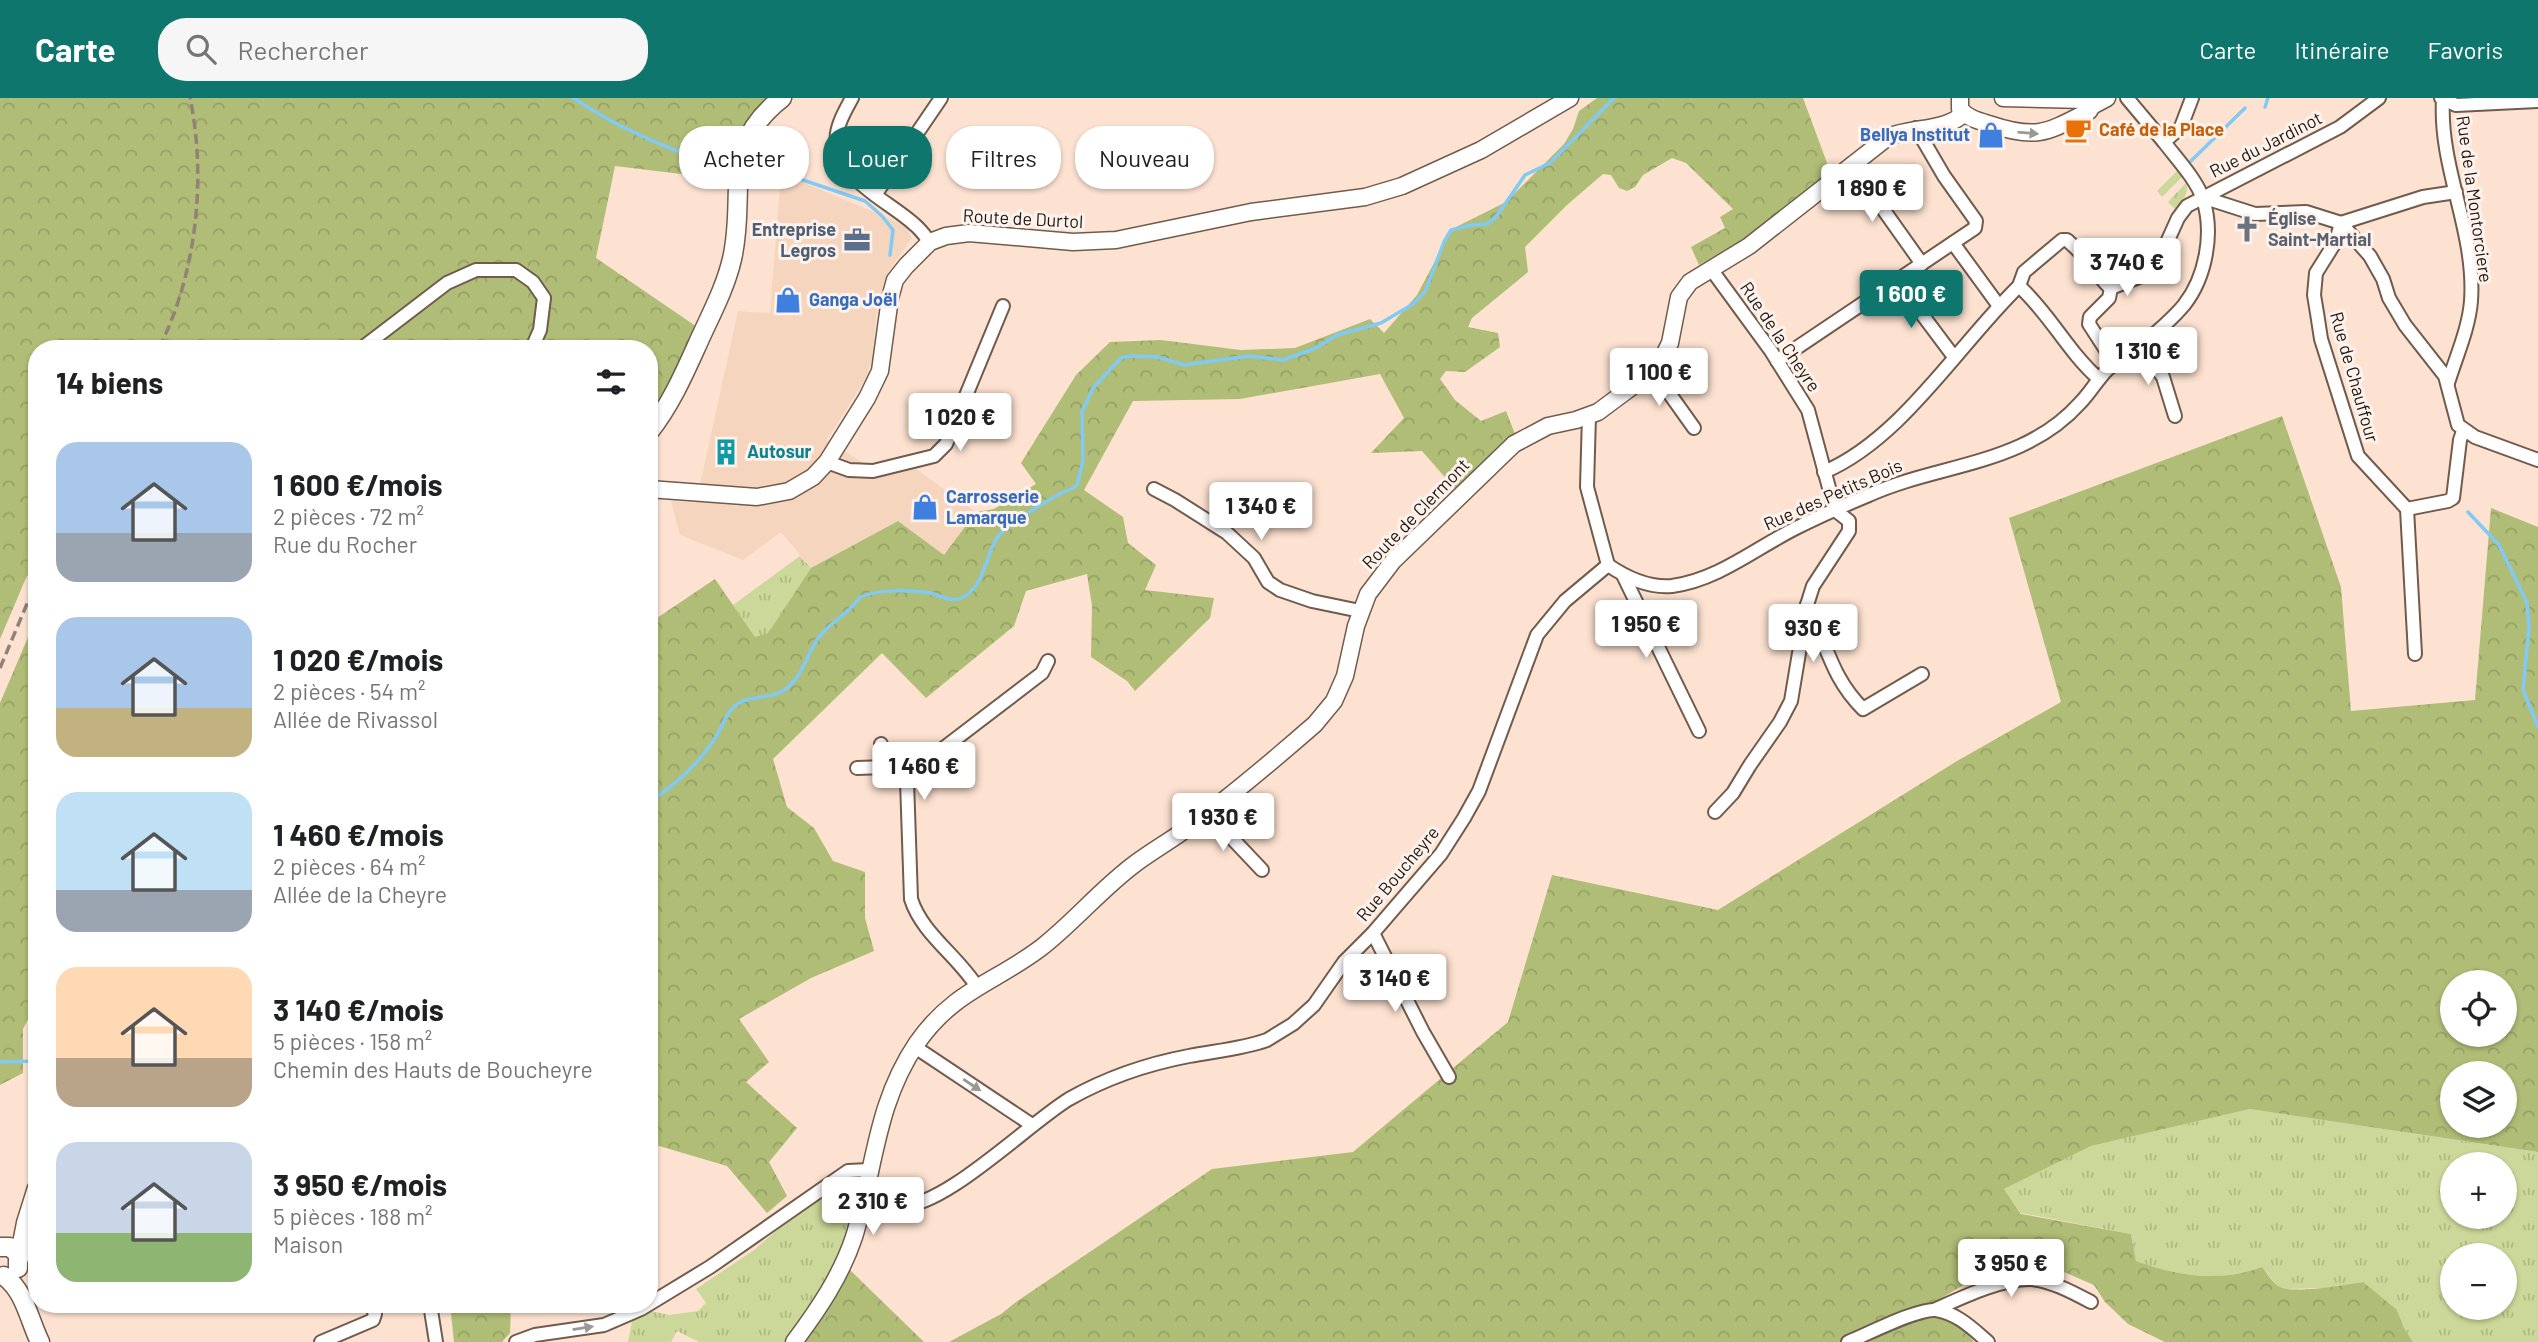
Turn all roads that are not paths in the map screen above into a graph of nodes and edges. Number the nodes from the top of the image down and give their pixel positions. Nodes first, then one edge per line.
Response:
1 (782, 98) edge
2 (852, 98) edge
3 (941, 98) edge
4 (1570, 98) edge
5 (2003, 98) edge
6 (2108, 98) edge
7 (2127, 98) edge
8 (2192, 98) edge
9 (2379, 98) edge
10 (2442, 99) edge
11 (2538, 101) edge
12 (1962, 106) edge
13 (2092, 106) junction
14 (1916, 128) junction
15 (2164, 142) junction
16 (1851, 164) junction
17 (2456, 191) junction
18 (874, 195) junction
19 (2202, 197) junction
20 (2341, 223) junction
21 (930, 242) junction
22 (1953, 243) junction
23 (1922, 264) junction
24 (1711, 269) junction
25 (1897, 281) junction
26 (2020, 286) junction
27 (2111, 288) junction
28 (1003, 306) dead end
29 (1999, 306) junction
30 (372, 340) edge
31 (536, 340) edge
32 (2140, 346) junction
33 (1954, 357) junction
34 (1777, 361) junction
35 (2115, 364) junction
36 (1652, 369) junction
37 (2099, 379) junction
38 (2448, 383) junction
39 (1589, 415) junction
40 (2175, 416) dead end
41 (658, 419) edge
42 (1694, 428) dead end
43 (2463, 431) junction
44 (2538, 460) edge
45 (827, 462) junction
46 (1824, 472) junction
47 (1154, 489) dead end
48 (658, 490) edge
49 (2407, 509) junction
50 (1835, 510) junction
51 (1608, 565) junction
52 (1623, 575) junction
53 (1807, 604) junction
54 (1360, 611) junction
55 (2415, 654) dead end
56 (1048, 661) dead end
57 (1922, 674) dead end
58 (1699, 731) dead end
59 (881, 744) dead end
60 (887, 767) junction
61 (857, 768) dead end
62 (909, 777) junction
63 (1715, 812) dead end
64 (1208, 813) junction
65 (1262, 870) dead end
66 (1373, 933) junction
67 (977, 987) junction
68 (915, 1046) junction
69 (1449, 1077) dead end
70 (1032, 1125) junction
71 (869, 1170) junction
72 (864, 1198) junction
73 (28, 1217) edge
74 (26, 1223) junction
75 (2, 1247) edge
76 (19, 1261) junction
77 (2, 1275) edge
78 (658, 1299) edge
79 (24, 1300) junction
80 (2091, 1302) dead end
81 (28, 1310) edge
82 (1934, 1310) junction
83 (29, 1313) edge
84 (375, 1313) edge
85 (431, 1313) edge
86 (632, 1313) edge
87 (40, 1342) edge
88 (321, 1342) edge
89 (436, 1342) edge
90 (516, 1342) edge
91 (794, 1342) edge
92 (1848, 1342) edge
93 (1988, 1342) edge

1 - 41 main road
2 - 18 street
3 - 18 street
4 - 21 street, Route de Durtol
5 - 13 street
6 - 13 street
7 - 15 street
8 - 15 street
9 - 19 street, Rue du Jardinot
10 - 11 street
10 - 17 street, Rue de la Montorciere
12 -> 13 street
12 - 14 street, Route de Clermont
14 - 16 street, Route de Clermont
14 - 22 street
15 - 19 street
16 - 23 street
16 - 24 street, Route de Clermont
17 - 20 street
17 - 38 street, Rue de la Montorciere
18 - 21 street
19 - 20 street
19 - 27 street, Rue du Jardinot
19 - 32 street, Rue des Petits Bois
20 - 38 street
20 - 49 street, Rue de Chauffour
21 - 45 street
22 - 23 street
22 - 29 street
23 - 25 street
24 - 34 street, Rue de la Cheyre
24 - 36 street, Route de Clermont
25 - 33 street
25 - 34 street
26 - 27 street
26 - 29 street
26 - 37 street
27 - 35 street
28 - 45 street
29 - 33 street
30 - 31 street
32 - 35 street, Rue des Petits Bois
32 - 40 street
33 - 46 street
34 - 46 street, Rue de la Cheyre
35 - 37 street, Rue des Petits Bois
36 - 39 street, Route de Clermont
36 - 42 street
37 - 50 street, Rue des Petits Bois
38 - 43 street
39 - 51 street
39 - 54 street, Route de Clermont
43 - 44 street
43 - 49 street
45 - 48 street
46 - 50 street, Rue de la Cheyre
47 - 54 street
49 - 55 street
50 - 52 street, Rue des Petits Bois
50 - 53 street, Rue de la Cheyre
51 - 52 street, Rue des Petits Bois
51 - 66 street, Rue Boucheyre
52 - 58 street
53 - 57 street
53 - 63 street
54 - 64 street, Route de Clermont
56 - 62 street
59 - 60 street
60 - 61 street
60 - 62 street
62 - 67 street
64 - 65 street
64 - 67 street, Route de Clermont
66 - 69 street
66 - 70 street, Rue Boucheyre
67 - 68 street, Route de Clermont
68 -> 70 street
68 - 71 street, Route de Clermont
70 - 72 street, Rue Boucheyre
71 - 72 street, Route de Clermont
78 -> 71 street
72 - 91 street, Route de Clermont
73 - 74 main road
74 - 75 main road
74 - 76 main road
75 - 76 main road
76 - 77 main road
76 - 79 main road
77 - 79 main road
79 - 81 main road
80 - 82 street
82 - 92 street
82 - 93 street
83 - 87 main road
84 - 88 street
85 - 89 street
90 -> 86 street

